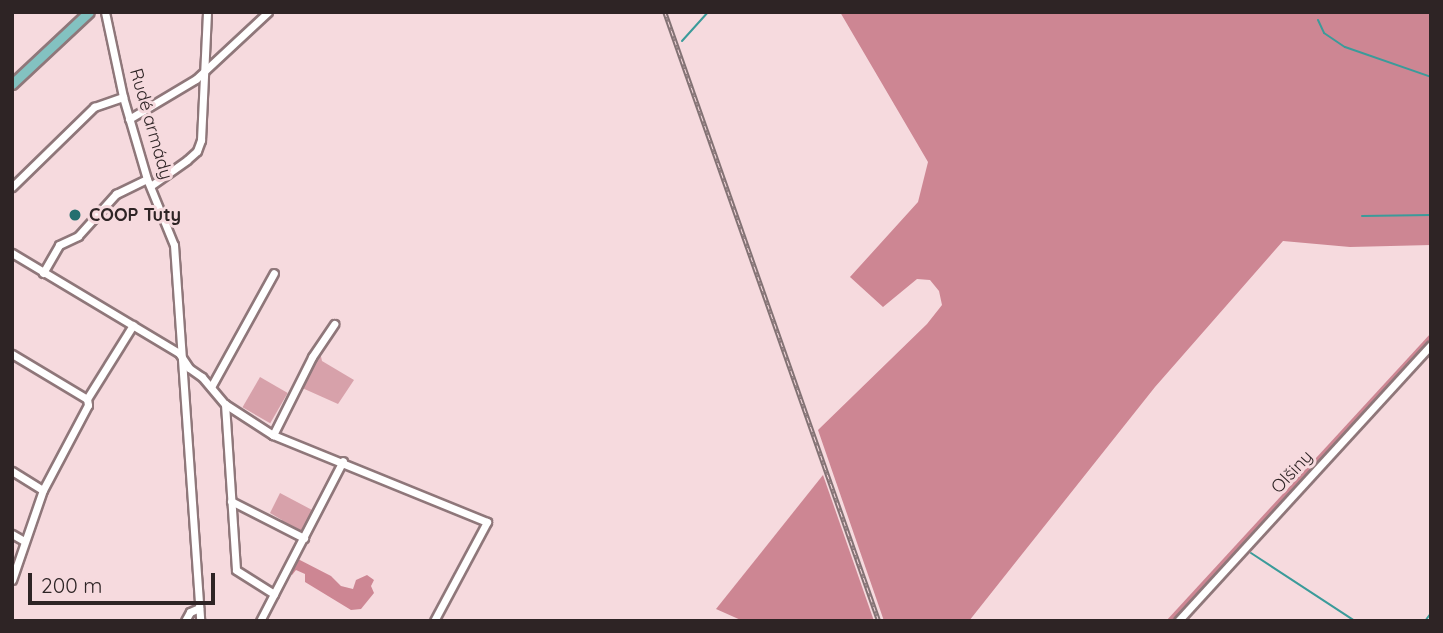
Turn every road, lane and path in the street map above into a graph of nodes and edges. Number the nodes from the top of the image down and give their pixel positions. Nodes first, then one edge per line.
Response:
1 (89, 12) edge
2 (105, 12) edge
3 (207, 12) edge
4 (268, 12) edge
5 (203, 73) junction
6 (12, 83) edge
7 (123, 97) junction
8 (130, 119) junction
9 (149, 182) junction
10 (12, 187) edge
11 (12, 253) edge
12 (43, 273) junction
13 (274, 273) dead end
14 (334, 324) dead end
15 (133, 325) junction
16 (1431, 345) edge
17 (12, 354) edge
18 (183, 356) junction
19 (211, 387) junction
20 (87, 399) junction
21 (225, 404) junction
22 (273, 435) junction
23 (343, 461) junction
24 (12, 471) edge
25 (43, 490) junction
26 (231, 501) junction
27 (12, 534) edge
28 (304, 538) junction
29 (24, 541) junction
30 (12, 580) edge
31 (274, 594) junction
32 (199, 608) junction
33 (185, 621) edge
34 (200, 621) edge
35 (260, 621) edge
36 (434, 621) edge
37 (1178, 621) edge

1 - 6 main road
2 - 7 street, Rudé armády
3 - 5 street
4 - 5 street
5 - 8 street
5 - 9 street
7 - 8 street, Rudé armády
7 - 10 street
8 - 9 street, Rudé armády
9 - 12 street
9 - 18 street, Rudé armády
11 - 12 street
12 - 15 street
13 - 19 street
14 - 22 street
15 - 18 street
15 - 20 street
16 - 37 street, Olšiny
17 - 20 street
18 - 19 street
18 - 32 street, Rudé armády
19 - 21 street
20 - 25 street
21 - 22 street
21 - 26 street
22 - 23 street
23 - 28 street
23 - 36 street
24 - 25 street
25 - 29 street
26 - 28 street
26 - 31 street
27 - 29 street
28 - 31 street
29 - 30 street
31 - 35 street
32 - 33 street
32 - 34 street, Rudé armády

